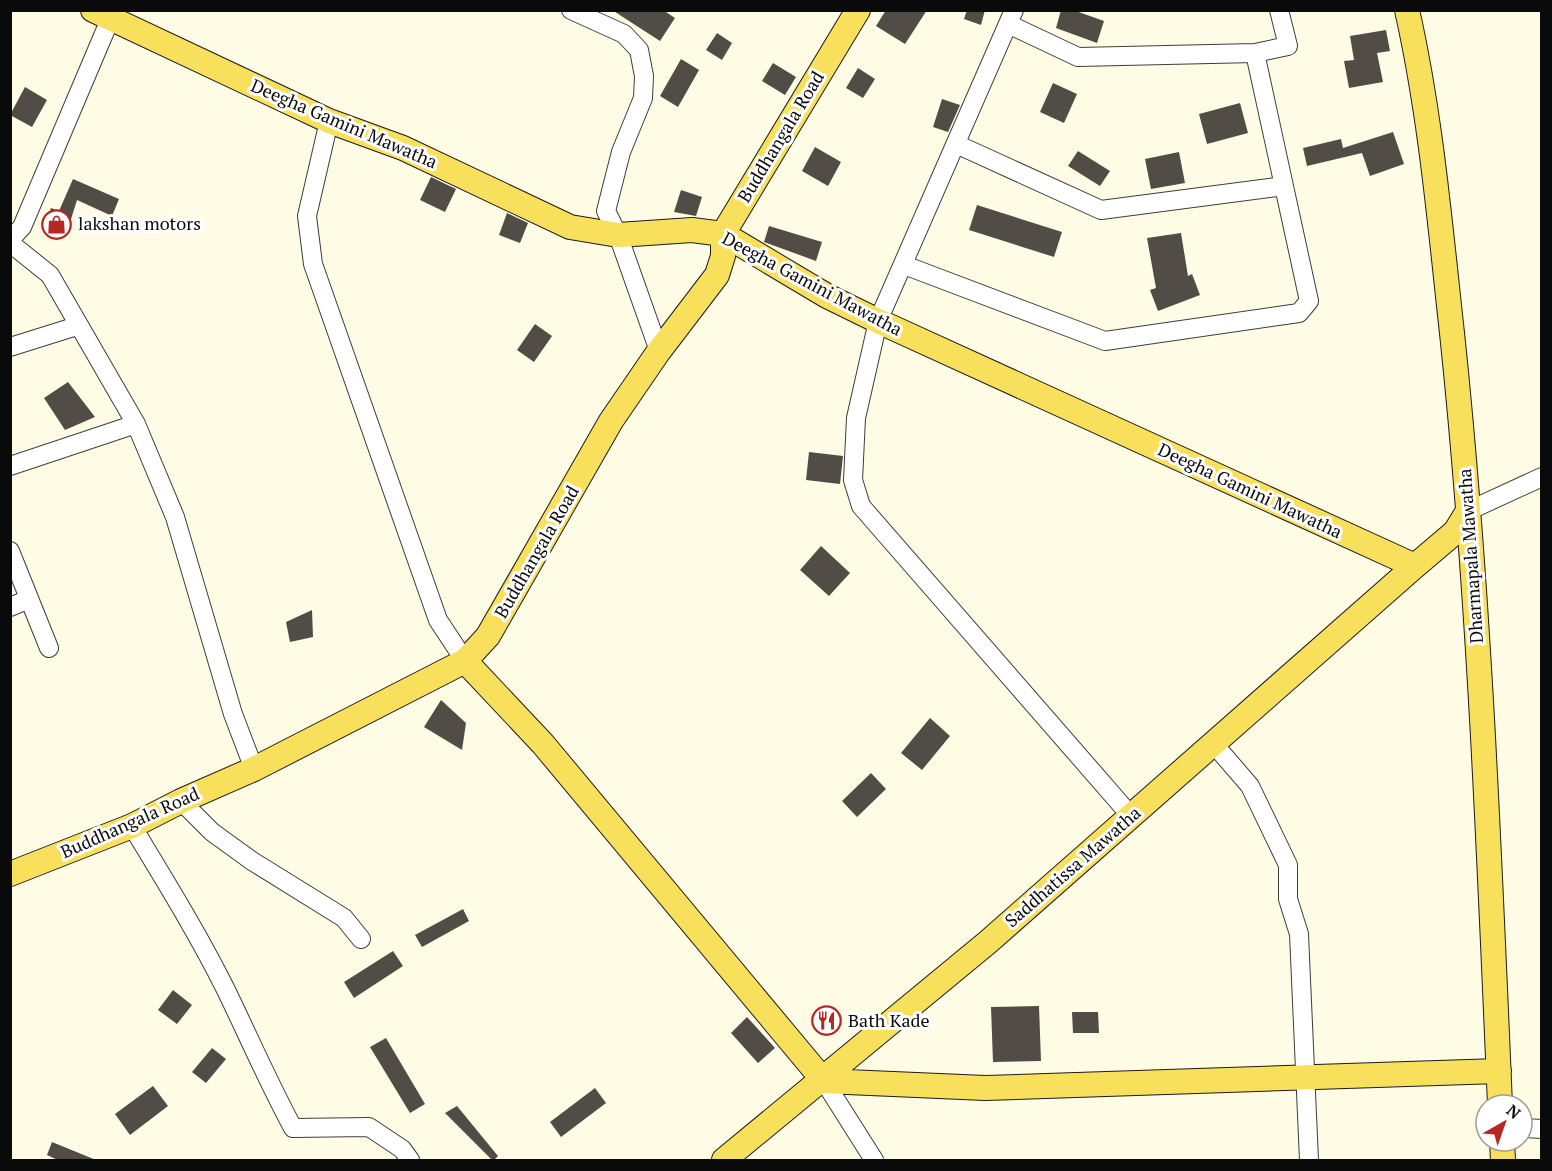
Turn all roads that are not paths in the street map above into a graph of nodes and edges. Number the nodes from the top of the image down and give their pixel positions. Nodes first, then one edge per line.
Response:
1 (858, 10) edge
2 (1279, 10) edge
3 (1407, 10) edge
4 (576, 11) edge
5 (106, 13) edge
6 (1011, 17) edge
7 (1255, 53) junction
8 (329, 121) junction
9 (956, 144) junction
10 (1284, 186) junction
11 (723, 234) junction
12 (618, 235) junction
13 (10, 242) edge
14 (904, 265) junction
15 (878, 321) junction
16 (77, 326) junction
17 (10, 347) edge
18 (659, 351) junction
19 (136, 424) junction
20 (10, 466) edge
21 (1542, 477) edge
22 (1468, 511) junction
23 (10, 551) edge
24 (1415, 566) junction
25 (29, 598) junction
26 (10, 607) edge
27 (49, 648) dead end
28 (465, 662) junction
29 (1213, 743) junction
30 (254, 769) junction
31 (181, 801) junction
32 (1131, 816) junction
33 (132, 826) junction
34 (10, 874) edge
35 (361, 939) dead end
36 (1499, 1071) junction
37 (1304, 1076) junction
38 (824, 1081) junction
39 (1500, 1093) edge
40 (410, 1161) edge
41 (724, 1161) edge
42 (874, 1161) edge
43 (1309, 1161) edge

1 - 11 main road, Buddhangala Road
2 - 7 street
3 - 22 main road, Dharmapala Mawatha
4 - 12 street
5 - 8 main road, Deegha Gamini Mawatha
5 - 13 street
6 - 7 street
6 - 9 street
7 - 10 street
8 - 12 main road, Deegha Gamini Mawatha
8 - 28 street
9 - 10 street
9 - 14 street
10 - 14 street
11 - 12 main road, Deegha Gamini Mawatha
11 - 15 main road, Deegha Gamini Mawatha
11 - 18 main road, Buddhangala Road
12 - 18 street
13 - 16 street
14 - 15 street
15 - 24 main road, Deegha Gamini Mawatha
15 - 32 street
16 - 17 street
16 - 19 street
18 - 28 main road, Buddhangala Road
19 - 20 street
19 - 30 street
21 - 22 street
22 - 24 main road
22 - 36 main road, Dharmapala Mawatha
23 - 25 street
24 - 29 main road, Saddhatissa Mawatha
25 - 26 street
25 - 27 street
28 - 30 main road, Buddhangala Road
28 - 38 main road
29 - 32 main road, Saddhatissa Mawatha
29 - 37 street
30 - 31 main road, Buddhangala Road
31 - 33 main road, Buddhangala Road
31 - 35 street
32 - 38 main road, Saddhatissa Mawatha
33 - 34 main road, Buddhangala Road
33 - 40 street
36 - 37 main road
36 - 39 main road, Dharmapala Mawatha
37 - 38 main road
37 - 43 street
38 - 41 main road, Saddhatissa Mawatha
38 - 42 street

